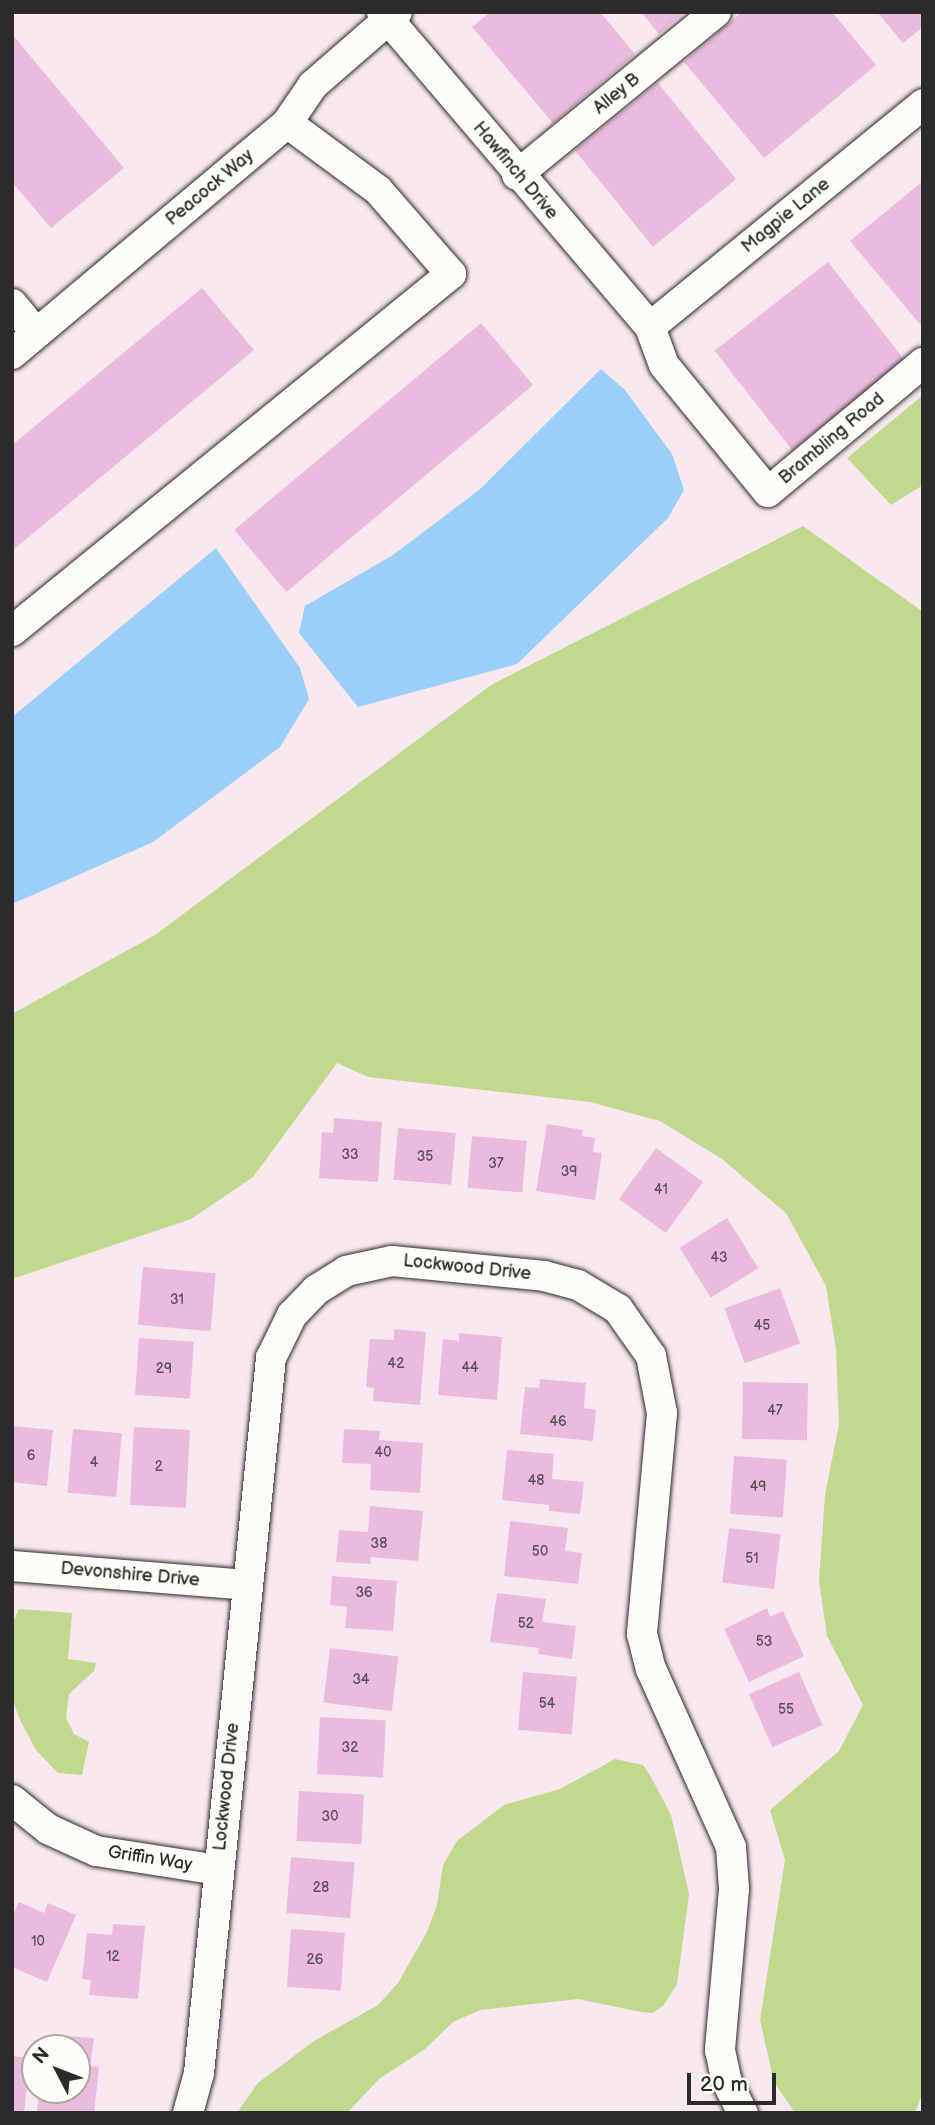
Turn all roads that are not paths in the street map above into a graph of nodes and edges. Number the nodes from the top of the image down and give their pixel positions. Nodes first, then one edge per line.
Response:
1 (716, 12) edge
2 (389, 15) edge
3 (923, 104) edge
4 (287, 123) junction
5 (517, 176) junction
6 (12, 304) edge
7 (650, 327) junction
8 (36, 333) junction
9 (12, 354) edge
10 (923, 363) edge
11 (12, 631) edge
12 (12, 1566) edge
13 (247, 1585) junction
14 (12, 1800) edge
15 (219, 1870) junction
16 (188, 2113) edge
17 (743, 2113) edge

1 - 5 street, Alley B
2 - 4 street, Peacock Way
2 - 5 street, Hawfinch Drive
3 - 7 street, Magpie Lane
4 - 8 street, Peacock Way
4 - 11 street
5 - 7 street, Hawfinch Drive
6 - 8 street
7 - 10 street, Brambling Road
8 - 9 street, Peacock Way
12 - 13 street, Devonshire Drive
13 - 15 street, Lockwood Drive
13 - 17 street, Lockwood Drive
14 - 15 street, Griffin Way
15 - 16 street, Lockwood Drive

